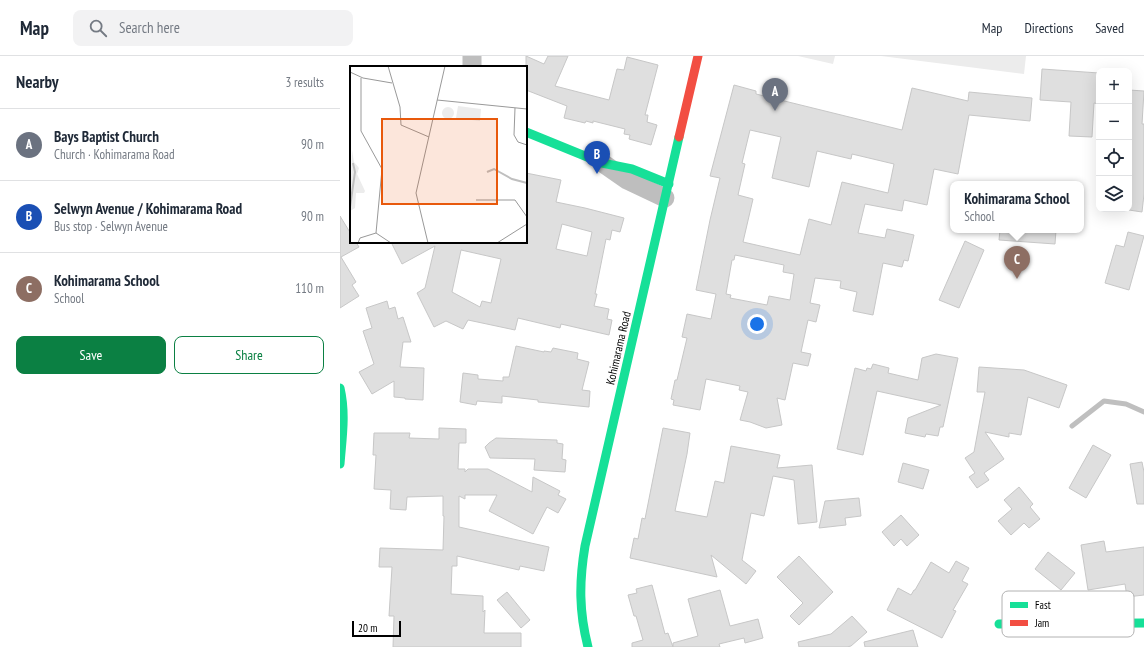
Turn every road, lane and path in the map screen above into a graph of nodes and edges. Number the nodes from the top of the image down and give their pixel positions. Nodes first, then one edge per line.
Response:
1 (698, 56) edge
2 (527, 132) edge
3 (602, 163) joint
4 (667, 191) junction
5 (340, 388) edge
6 (340, 464) edge
7 (1134, 623) edge
8 (1144, 623) edge
9 (999, 624) dead end
10 (1002, 624) edge
11 (588, 647) edge

1 - 4 main road, Kohimarama Road
2 - 3 main road
3 - 4 street
4 - 11 main road, Kohimarama Road
5 - 6 main road
7 - 8 main road
9 - 10 main road

